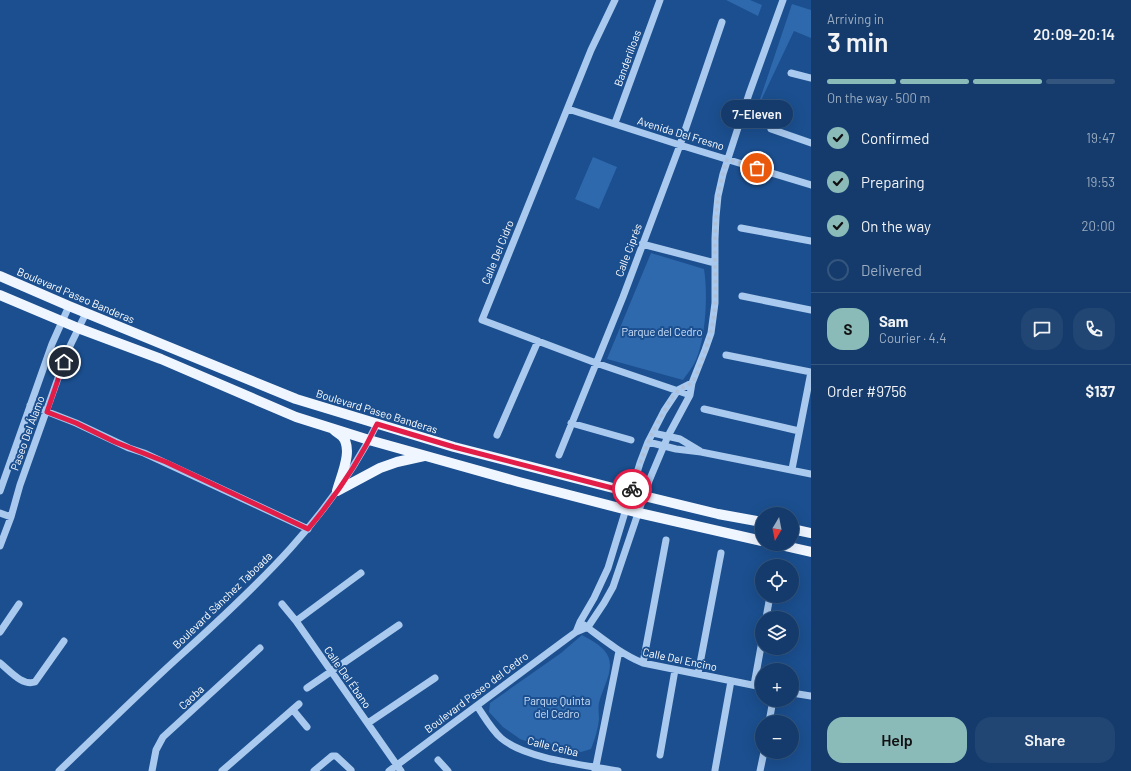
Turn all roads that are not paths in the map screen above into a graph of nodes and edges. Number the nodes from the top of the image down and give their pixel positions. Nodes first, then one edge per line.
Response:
1 (615, 0) edge
2 (660, 0) edge
3 (783, 0) edge
4 (722, 22) dead end
5 (791, 73) dead end
6 (811, 78) edge
7 (568, 109) junction
8 (615, 123) junction
9 (771, 129) dead end
10 (811, 143) edge
11 (680, 145) junction
12 (727, 159) junction
13 (811, 185) edge
14 (741, 228) dead end
15 (811, 241) edge
16 (642, 244) junction
17 (715, 263) junction
18 (0, 276) edge
19 (0, 295) edge
20 (742, 296) dead end
21 (69, 306) junction
22 (811, 310) edge
23 (86, 313) junction
24 (61, 321) junction
25 (78, 328) junction
26 (538, 341) junction
27 (726, 355) dead end
28 (596, 363) junction
29 (811, 372) edge
30 (692, 383) junction
31 (678, 390) junction
32 (690, 395) junction
33 (30, 405) junction
34 (704, 409) dead end
35 (47, 412) junction
36 (571, 423) junction
37 (377, 424) junction
38 (330, 428) junction
39 (799, 431) junction
40 (652, 433) junction
41 (497, 435) dead end
42 (668, 436) junction
43 (369, 440) junction
44 (631, 440) dead end
45 (648, 442) junction
46 (663, 446) junction
47 (701, 452) junction
48 (559, 455) dead end
49 (426, 456) junction
50 (792, 469) junction
51 (811, 474) edge
52 (0, 490) edge
53 (337, 491) junction
54 (631, 492) junction
55 (644, 496) junction
56 (626, 510) junction
57 (0, 513) edge
58 (639, 513) junction
59 (11, 517) junction
60 (755, 521) edge
61 (308, 529) junction
62 (799, 530) edge
63 (811, 533) edge
64 (755, 539) edge
65 (666, 540) dead end
66 (0, 544) edge
67 (799, 549) edge
68 (811, 552) edge
69 (721, 553) dead end
70 (361, 573) dead end
71 (19, 604) dead end
72 (282, 604) dead end
73 (296, 621) junction
74 (580, 622) junction
75 (399, 625) dead end
76 (588, 628) junction
77 (0, 632) edge
78 (576, 632) junction
79 (64, 641) dead end
80 (260, 648) dead end
81 (619, 651) junction
82 (759, 655) edge
83 (0, 663) edge
84 (643, 663) junction
85 (675, 670) junction
86 (330, 672) junction
87 (698, 674) junction
88 (436, 678) dead end
89 (731, 681) junction
90 (754, 685) joint
91 (306, 688) dead end
92 (799, 693) edge
93 (811, 694) edge
94 (299, 704) dead end
95 (476, 706) junction
96 (293, 710) junction
97 (368, 723) junction
98 (307, 727) dead end
99 (660, 756) dead end
100 (763, 759) edge
101 (438, 760) dead end
102 (396, 765) junction
103 (595, 769) edge
104 (351, 770) edge
105 (716, 770) dead end
106 (59, 771) edge
107 (152, 771) edge
108 (222, 771) edge
109 (314, 771) edge
110 (389, 771) edge
111 (401, 771) edge
112 (448, 771) edge
113 (618, 771) edge
114 (760, 771) edge

1 - 7 street, Calle Del Cidro
2 - 8 street, Banderilloas
3 - 12 street
4 - 11 street, Calle Ciprés
5 - 6 street
7 - 8 street, Avenida Del Fresno
7 - 26 street, Calle Del Cidro
8 - 11 street, Avenida Del Fresno
9 - 10 street
11 - 12 street, Avenida Del Fresno
11 - 16 street, Calle Ciprés
12 - 13 street, Avenida Del Fresno
12 - 17 street
14 - 15 street
16 - 17 street
16 - 28 street, Calle Ciprés
17 - 30 street
18 - 21 main road, Boulevard Paseo Banderas
19 - 24 main road
20 - 22 street
21 - 23 main road, Boulevard Paseo Banderas
21 - 24 street, Paseo Del Álamo
23 - 25 street, Paseo Del Álamo
23 - 37 main road, Boulevard Paseo Banderas
24 - 25 main road
24 - 33 street, Paseo Del Álamo
25 - 35 street, Paseo Del Álamo
25 - 38 main road
26 - 28 street, Calle Del Cidro
26 - 41 street
27 - 29 street
28 - 31 street, Calle Del Cidro
28 - 36 street, Calle Ciprés
29 - 39 street
30 - 31 street
30 - 32 street
31 - 32 street, Calle Del Cidro
31 - 40 street
32 - 42 street
33 - 35 street
33 - 52 street, Paseo Del Álamo
34 - 39 street
35 - 59 street, Paseo Del Álamo
35 - 61 street
36 - 44 street
36 - 48 street, Calle Ciprés
37 - 43 street, Boulevard Sánchez Taboada
37 - 54 main road, Boulevard Paseo Banderas
38 - 43 main road
38 - 53 main road
39 - 50 street
40 - 42 street
40 - 45 street
42 - 46 street
42 - 47 street
43 - 49 main road
43 - 53 street, Boulevard Sánchez Taboada
45 - 46 street
45 - 54 street
46 - 47 street
46 - 55 street
47 - 50 street
49 - 53 main road
49 - 56 main road
50 - 51 street
53 - 61 street, Boulevard Sánchez Taboada
54 - 55 main road, Boulevard Paseo Banderas
54 - 56 street
55 - 58 street
55 - 60 main road, Boulevard Paseo Banderas
56 - 58 main road
56 - 74 street
57 - 59 street
58 - 64 main road
58 - 76 street
59 - 66 street, Paseo Del Álamo
61 - 106 street, Boulevard Sánchez Taboada
62 - 63 main road
65 - 84 street
67 - 68 main road
69 - 87 street
70 - 73 street
71 - 77 street
72 - 73 street, Calle Del Ébano
73 - 86 street, Calle Del Ébano
74 - 76 street, Calle Del Encino
74 - 78 street
75 - 86 street
76 - 78 street, Boulevard Paseo del Cedro
76 - 81 street, Calle Del Encino
78 - 95 street, Boulevard Paseo del Cedro
79 - 83 street
80 - 107 street, Caoba
81 - 84 street, Calle Del Encino
81 - 103 street
82 - 90 street
84 - 85 street, Calle Del Encino
85 - 87 street, Calle Del Encino
85 - 99 street
86 - 91 street
86 - 97 street, Calle Del Ébano
87 - 89 street, Calle Del Encino
88 - 97 street
89 - 90 street, Calle Del Encino
89 - 105 street
92 - 93 street
94 - 96 street
95 - 102 street, Boulevard Paseo del Cedro
95 - 103 street, Calle Ceiba
96 - 98 street
96 - 108 street
97 - 102 street, Calle Del Ébano
100 - 114 street
101 - 112 street
102 - 110 street, Boulevard Paseo del Cedro
102 - 111 street, Calle Del Ébano
103 - 113 street, Calle Ceiba
104 - 109 street

